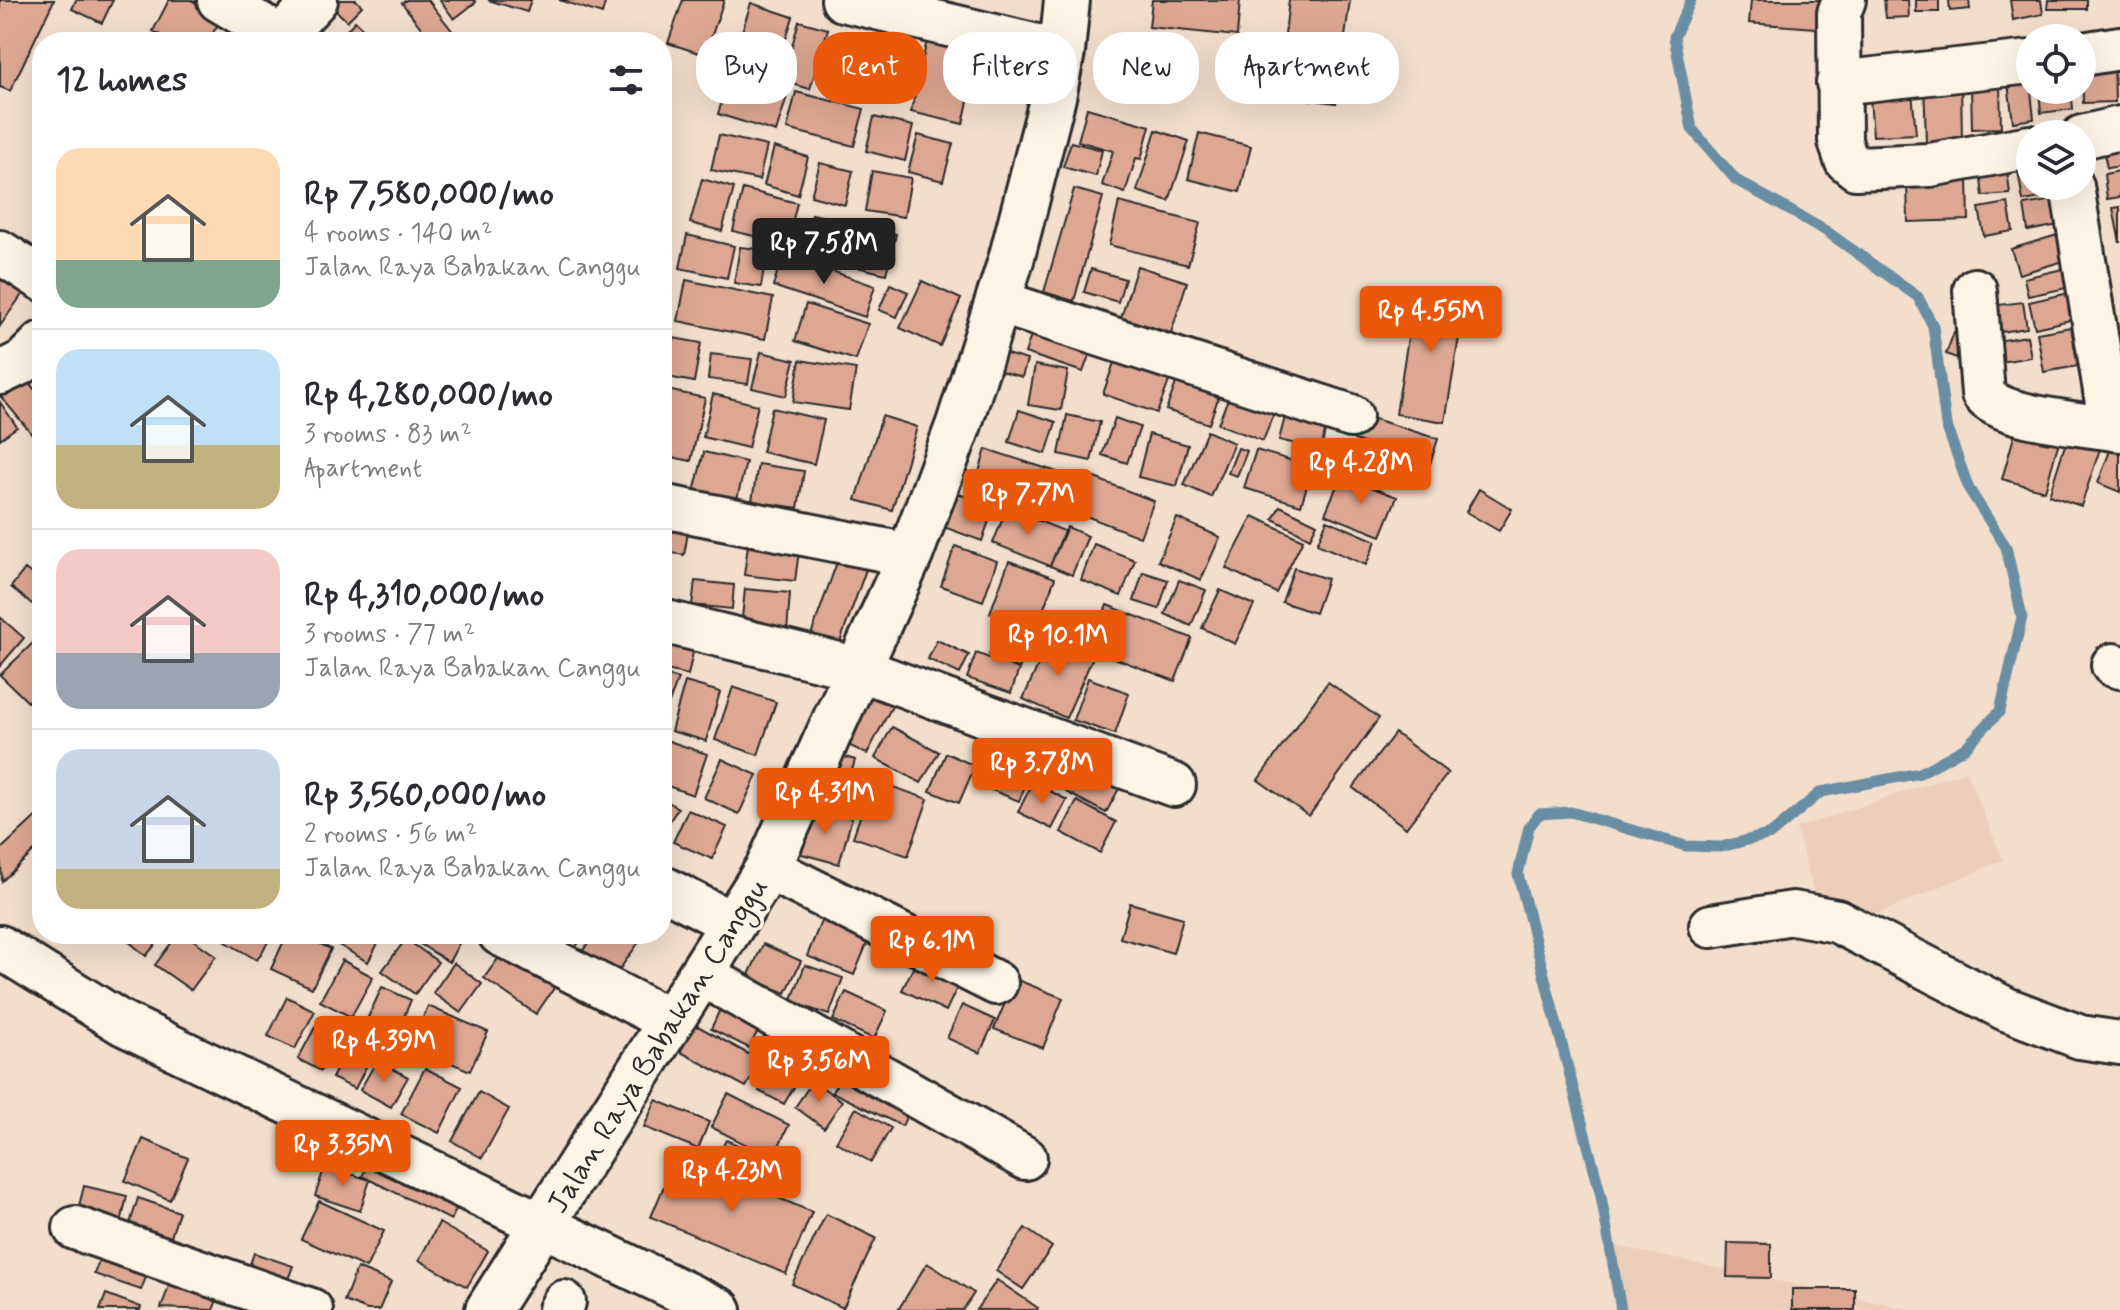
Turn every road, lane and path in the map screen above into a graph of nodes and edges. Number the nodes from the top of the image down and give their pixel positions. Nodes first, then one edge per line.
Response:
1 (219, 0) edge
2 (316, 0) edge
3 (843, 0) edge
4 (1067, 0) edge
5 (1844, 0) edge
6 (267, 32) edge
7 (286, 32) edge
8 (978, 32) edge
9 (1064, 32) edge
10 (2120, 48) edge
11 (2096, 52) edge
12 (2016, 64) edge
13 (1838, 83) junction
14 (1049, 104) edge
15 (2120, 128) edge
16 (2096, 134) edge
17 (2016, 150) edge
18 (2075, 200) edge
19 (0, 252) edge
20 (32, 273) edge
21 (1975, 290) dead end
22 (999, 302) junction
23 (32, 353) edge
24 (0, 373) edge
25 (1351, 416) dead end
26 (2116, 429) edge
27 (672, 508) edge
28 (910, 555) junction
29 (672, 623) edge
30 (859, 669) junction
31 (1174, 785) dead end
32 (768, 868) junction
33 (672, 892) edge
34 (733, 924) junction
35 (1711, 926) dead end
36 (520, 944) edge
37 (0, 947) edge
38 (703, 975) junction
39 (996, 983) dead end
40 (672, 1022) junction
41 (2120, 1043) edge
42 (1025, 1158) dead end
43 (544, 1225) junction
44 (75, 1228) dead end
45 (311, 1310) edge
46 (488, 1310) edge
47 (720, 1310) edge

1 - 6 street
2 - 7 street
3 - 8 street
4 - 9 street, Jalan Raya Babakan Canggu
5 - 13 street
10 - 11 street
12 - 13 street
13 - 17 street
14 - 22 street, Jalan Raya Babakan Canggu
15 - 16 street
18 - 26 street
19 - 20 street
21 - 26 street
22 - 25 street
22 - 28 street, Jalan Raya Babakan Canggu
23 - 24 street
27 - 28 street
28 - 30 street, Jalan Raya Babakan Canggu
29 - 30 street
30 - 31 street
30 - 32 street, Jalan Raya Babakan Canggu
32 - 34 street, Jalan Raya Babakan Canggu
32 - 39 street
33 - 34 street
34 - 38 street, Jalan Raya Babakan Canggu
35 - 41 street
36 - 40 street
37 - 43 street
38 - 40 street, Jalan Raya Babakan Canggu
38 - 42 street
40 - 43 street, Jalan Raya Babakan Canggu
43 - 46 street, Jalan Raya Babakan Canggu
43 - 47 street
44 - 45 street

